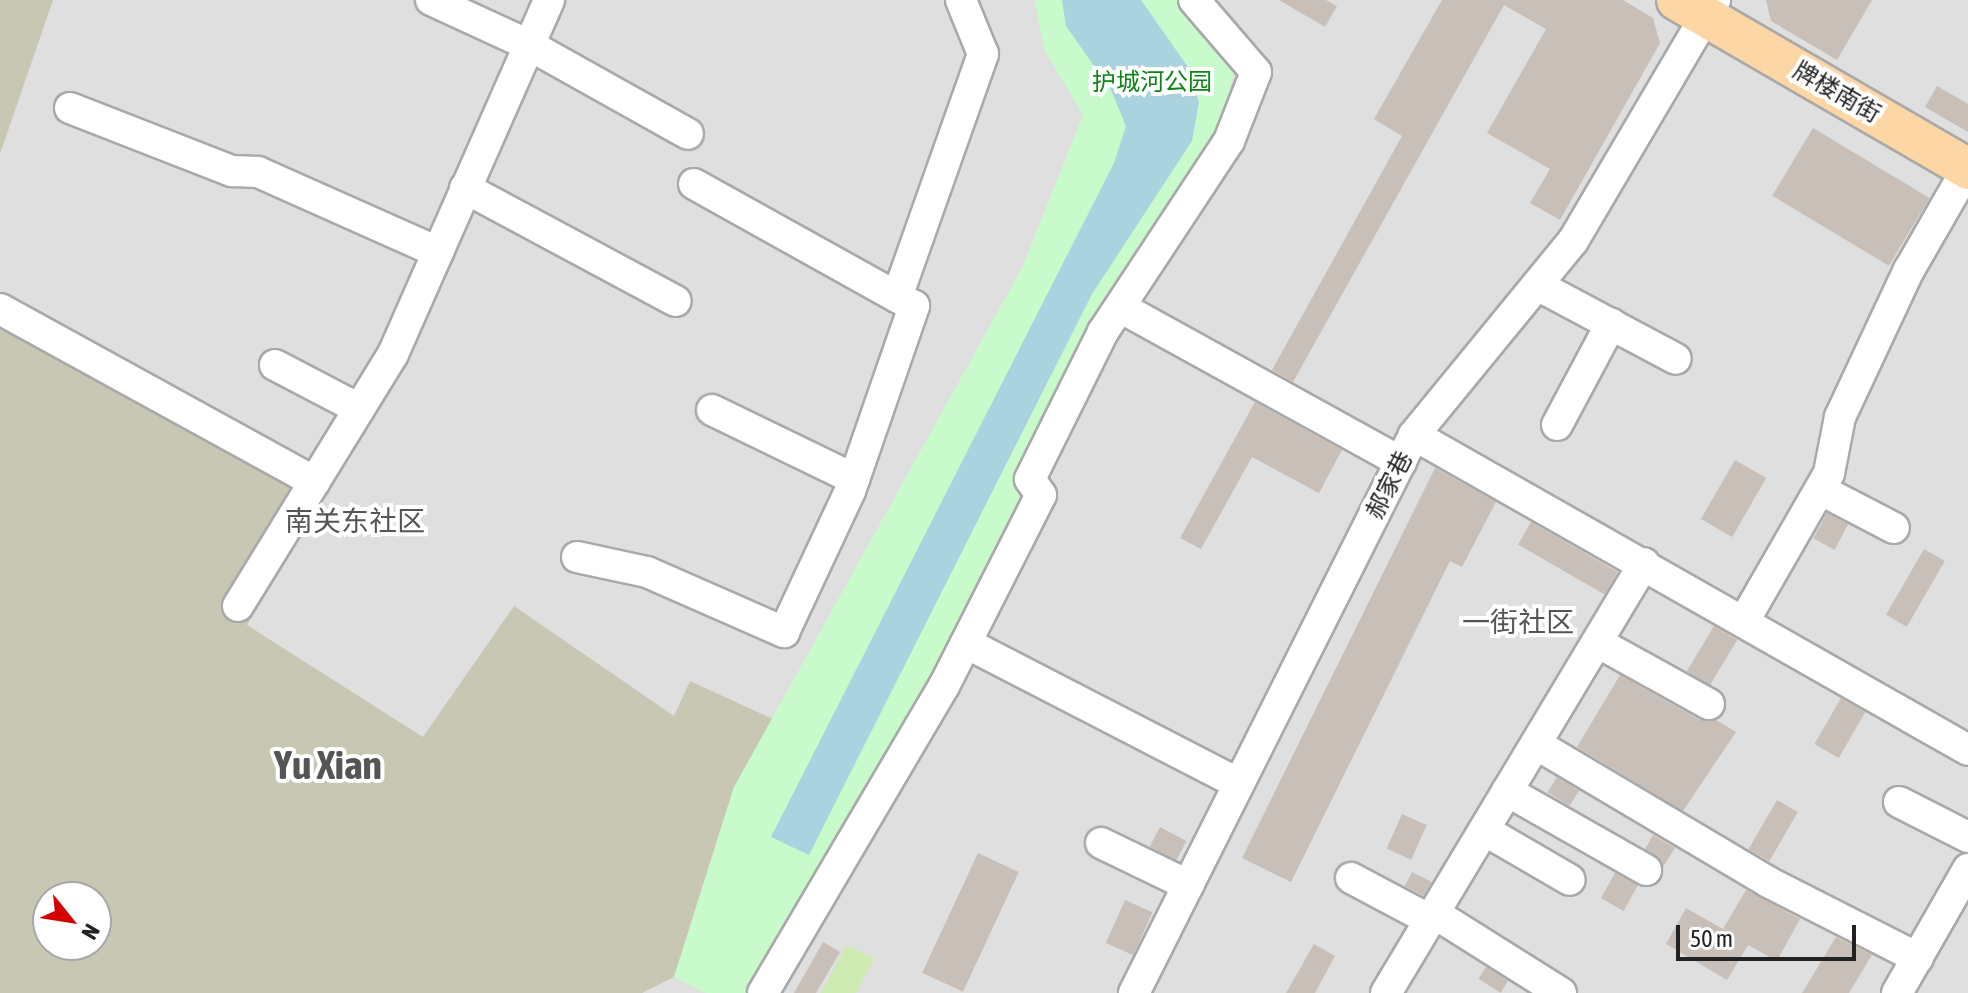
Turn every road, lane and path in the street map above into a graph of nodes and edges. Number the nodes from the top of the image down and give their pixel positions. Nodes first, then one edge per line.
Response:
1 (431, 0) edge
2 (549, 0) edge
3 (961, 0) edge
4 (1194, 0) edge
5 (1699, 5) edge
6 (529, 45) junction
7 (70, 108) dead end
8 (688, 134) dead end
9 (1968, 169) edge
10 (694, 184) dead end
11 (465, 188) junction
12 (438, 252) junction
13 (1537, 285) junction
14 (897, 297) junction
15 (676, 301) dead end
16 (1120, 307) junction
17 (0, 309) edge
18 (1611, 324) junction
19 (1676, 359) dead end
20 (275, 365) dead end
21 (359, 409) junction
22 (712, 410) dead end
23 (1557, 425) dead end
24 (1408, 449) junction
25 (854, 479) junction
26 (315, 482) junction
27 (1821, 490) junction
28 (1894, 528) dead end
29 (577, 557) dead end
30 (1644, 563) junction
31 (238, 606) dead end
32 (1744, 621) junction
33 (1597, 642) junction
34 (966, 643) junction
35 (1709, 704) dead end
36 (1536, 744) junction
37 (1968, 750) edge
38 (1239, 784) junction
39 (1507, 791) junction
40 (1899, 802) dead end
41 (1484, 830) junction
42 (1968, 837) edge
43 (1101, 843) dead end
44 (1968, 869) edge
45 (1646, 870) dead end
46 (1351, 878) dead end
47 (1570, 880) dead end
48 (1188, 885) junction
49 (1432, 917) junction
50 (1918, 958) junction
51 (763, 993) edge
52 (1134, 993) edge
53 (1386, 993) edge
54 (1561, 993) edge
55 (1897, 993) edge

1 - 6 street
2 - 6 street
3 - 14 street
4 - 16 street
5 - 9 main road, 牌楼南街
5 - 13 street, 郝家巷
6 - 8 street
6 - 11 street
7 - 12 street
9 - 27 street
10 - 14 street
11 - 12 street
11 - 15 street
12 - 21 street
13 - 18 street
13 - 24 street, 郝家巷
14 - 25 street
16 - 24 street
16 - 34 street
17 - 26 street
18 - 19 street
18 - 23 street
20 - 21 street
21 - 26 street
22 - 25 street
24 - 30 street
24 - 38 street, 郝家巷
25 - 29 street
26 - 31 street
27 - 28 street
27 - 32 street
30 - 32 street
30 - 33 street
32 - 37 street
33 - 35 street
33 - 36 street
34 - 38 street
34 - 51 street
36 - 39 street
36 - 50 street
38 - 48 street, 郝家巷
39 - 41 street
39 - 45 street
40 - 42 street
41 - 47 street
41 - 49 street
43 - 48 street
44 - 50 street
46 - 49 street
48 - 52 street, 郝家巷
49 - 53 street
49 - 54 street
50 - 55 street

